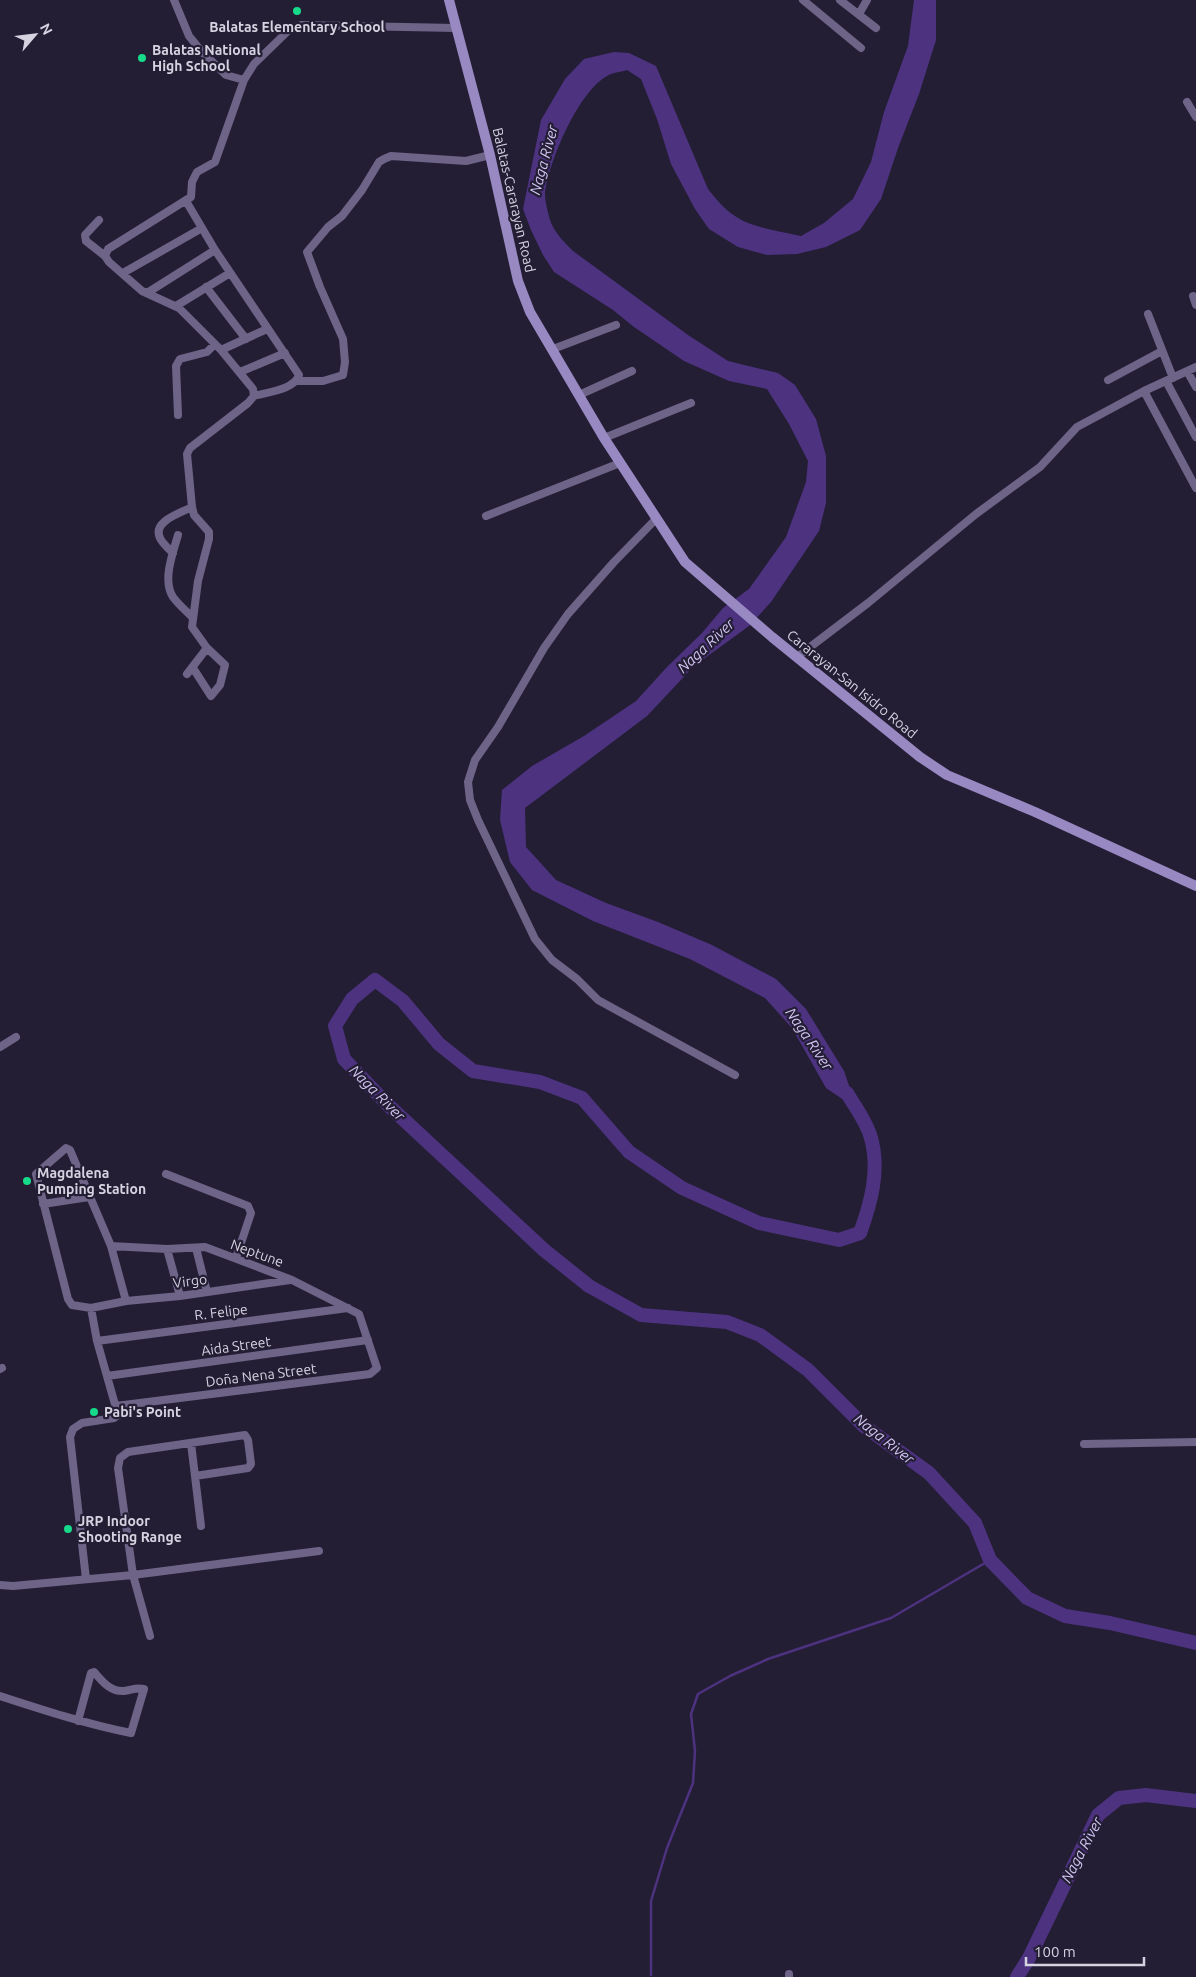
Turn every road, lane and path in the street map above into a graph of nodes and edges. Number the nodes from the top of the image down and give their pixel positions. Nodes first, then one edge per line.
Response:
1 (174, 0) edge
2 (449, 0) edge
3 (803, 0) edge
4 (840, 0) edge
5 (867, 0) edge
6 (859, 14) junction
7 (456, 28) junction
8 (876, 28) dead end
9 (861, 48) dead end
10 (244, 80) junction
11 (1187, 102) dead end
12 (1196, 118) edge
13 (490, 155) junction
14 (186, 201) junction
15 (99, 220) dead end
16 (202, 228) junction
17 (215, 250) junction
18 (105, 256) junction
19 (123, 273) junction
20 (230, 273) junction
21 (206, 287) junction
22 (147, 293) junction
23 (1193, 296) dead end
24 (1196, 305) edge
25 (176, 306) junction
26 (1148, 314) dead end
27 (616, 325) dead end
28 (267, 329) junction
29 (246, 339) junction
30 (218, 347) junction
31 (552, 349) junction
32 (1162, 351) junction
33 (285, 353) junction
34 (1196, 367) edge
35 (632, 371) dead end
36 (240, 372) junction
37 (1187, 372) junction
38 (1170, 379) junction
39 (1108, 380) dead end
40 (297, 381) junction
41 (1196, 387) edge
42 (1144, 391) junction
43 (579, 395) junction
44 (254, 396) junction
45 (691, 403) dead end
46 (178, 415) dead end
47 (1196, 437) edge
48 (604, 438) junction
49 (620, 463) junction
50 (1196, 488) edge
51 (192, 507) junction
52 (486, 516) dead end
53 (656, 519) junction
54 (178, 535) dead end
55 (173, 553) junction
56 (192, 617) junction
57 (207, 648) junction
58 (797, 657) junction
59 (1196, 886) edge
60 (16, 1038) dead end
61 (0, 1047) edge
62 (735, 1075) dead end
63 (166, 1174) dead end
64 (89, 1197) junction
65 (43, 1204) junction
66 (111, 1246) junction
67 (196, 1248) junction
68 (167, 1249) junction
69 (236, 1258) junction
70 (292, 1280) junction
71 (207, 1292) junction
72 (180, 1296) junction
73 (126, 1301) junction
74 (90, 1308) junction
75 (348, 1308) junction
76 (368, 1340) junction
77 (97, 1341) junction
78 (107, 1376) junction
79 (116, 1406) junction
80 (1196, 1442) edge
81 (191, 1443) junction
82 (1084, 1444) dead end
83 (195, 1476) junction
84 (201, 1526) dead end
85 (319, 1552) dead end
86 (133, 1575) junction
87 (86, 1579) junction
88 (0, 1585) edge
89 (150, 1636) dead end
90 (0, 1696) edge
91 (78, 1721) junction

1 - 10 street
2 - 7 main road, Balatas-Cararayan Road
3 - 9 street
4 - 6 street
5 - 6 street
6 - 8 street
7 - 10 street
7 - 13 main road, Balatas-Cararayan Road
10 - 14 street
11 - 12 street
13 - 31 main road, Balatas-Cararayan Road
13 - 40 street
14 - 16 street
14 - 18 street
15 - 18 street
16 - 17 street
16 - 19 street
17 - 20 street
17 - 22 street
18 - 19 street
19 - 22 street
20 - 21 street
20 - 28 street
21 - 25 street
21 - 29 street
22 - 25 street
23 - 24 street
25 - 30 street
26 - 32 street
27 - 31 street
28 - 29 street
28 - 33 street
29 - 30 street
30 - 36 street
30 - 46 street
31 - 43 main road, Balatas-Cararayan Road
32 - 38 street
32 - 39 street
33 - 36 street
33 - 40 street
34 - 37 street
35 - 43 street
36 - 44 street
37 - 38 street
37 - 41 street
38 - 42 street
38 - 47 street
40 - 44 street
42 - 50 street
42 - 58 street
43 - 48 main road, Cararayan-San Isidro Road
44 - 51 street
45 - 48 street
48 - 49 main road, Cararayan-San Isidro Road
49 - 52 street
49 - 53 main road, Cararayan-San Isidro Road
51 - 55 street
51 - 56 street
53 - 58 main road, Cararayan-San Isidro Road
53 - 62 street
54 - 55 street
55 - 56 street
56 - 57 street
57 - 57 street
58 - 59 main road, Cararayan-San Isidro Road
60 - 61 street
63 - 69 street
64 - 65 street
64 - 65 street
64 - 66 street
65 - 74 street
66 - 68 street, Neptune
66 - 73 street
67 - 68 street, Neptune
67 - 69 street, Neptune
67 - 71 street
68 - 72 street
69 - 70 street, Neptune
70 - 71 street, Virgo
70 - 75 street, Neptune
71 - 72 street, Virgo
72 - 73 street, Virgo
73 - 74 street, Virgo
74 - 77 street
75 - 76 street, Neptune
75 - 77 street, R. Felipe
76 - 78 street, Aida Street
76 - 79 street, Doña Nena Street
77 - 78 street
78 - 79 street
79 - 87 street
80 - 82 street
81 - 83 street
81 - 83 street
81 - 86 street
83 - 84 street
85 - 86 street
86 - 87 street
86 - 89 street
87 - 88 street
90 - 91 street
91 - 91 street

